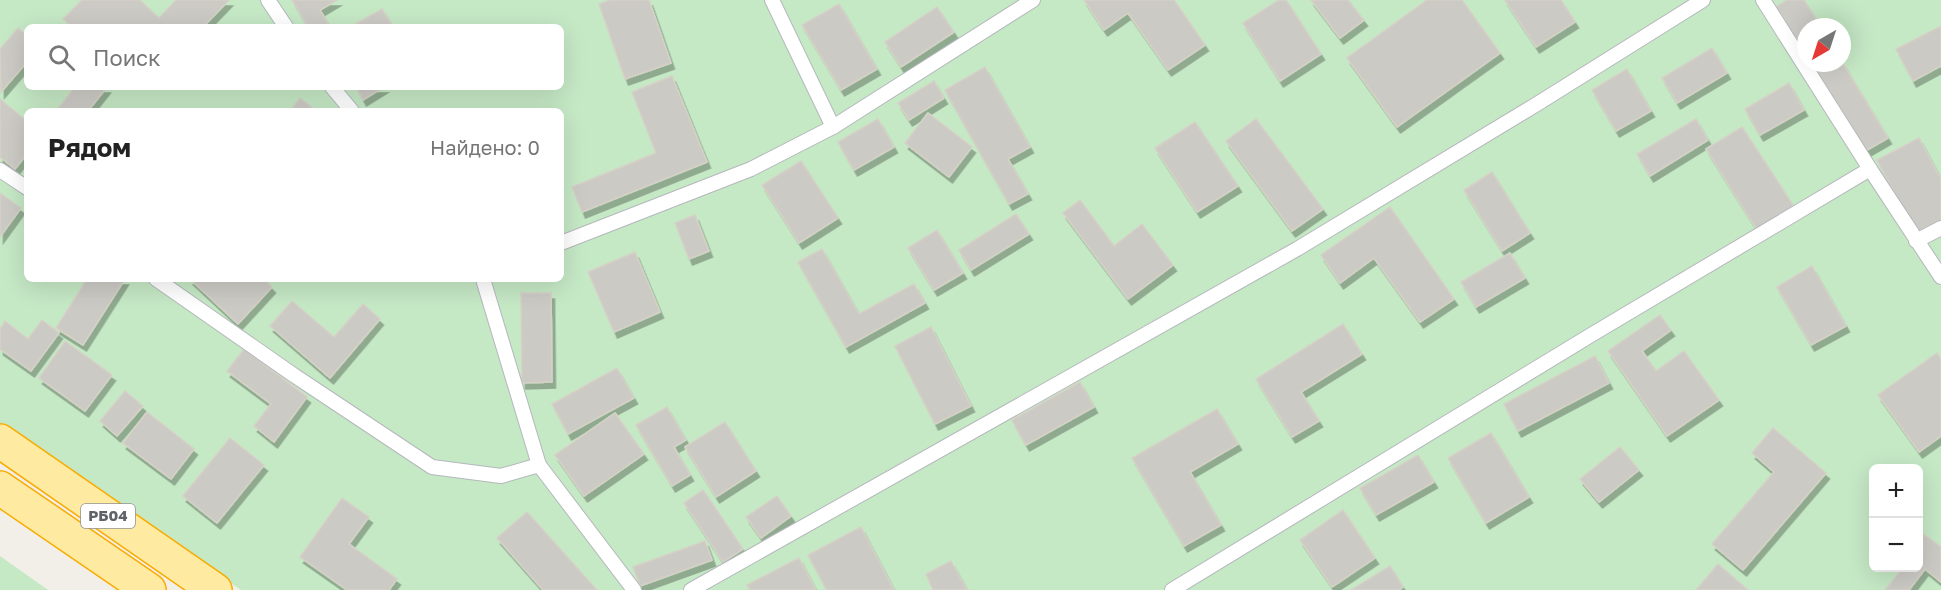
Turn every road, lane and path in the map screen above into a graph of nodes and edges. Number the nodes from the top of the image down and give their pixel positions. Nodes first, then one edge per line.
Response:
1 (268, 0) edge
2 (772, 0) edge
3 (1033, 0) edge
4 (1703, 0) edge
5 (1763, 0) edge
6 (284, 24) edge
7 (334, 90) edge
8 (350, 108) edge
9 (832, 127) junction
10 (1870, 169) junction
11 (0, 170) edge
12 (24, 186) edge
13 (1941, 228) edge
14 (1916, 241) junction
15 (564, 242) edge
16 (1941, 277) edge
17 (160, 282) edge
18 (484, 282) edge
19 (0, 441) edge
20 (539, 465) junction
21 (0, 488) edge
22 (149, 590) edge
23 (216, 590) edge
24 (634, 590) edge
25 (691, 590) edge
26 (1172, 590) edge

1 - 6 lane
2 - 9 lane
3 - 9 lane
4 - 25 lane
5 - 10 lane
7 - 8 lane
9 - 15 lane
10 - 14 lane
10 - 26 lane
11 - 12 lane
13 - 14 lane
14 - 16 lane
17 - 20 lane
18 - 20 lane
19 - 23 highway, РБ04
20 - 24 lane
21 - 22 highway, РБ04

